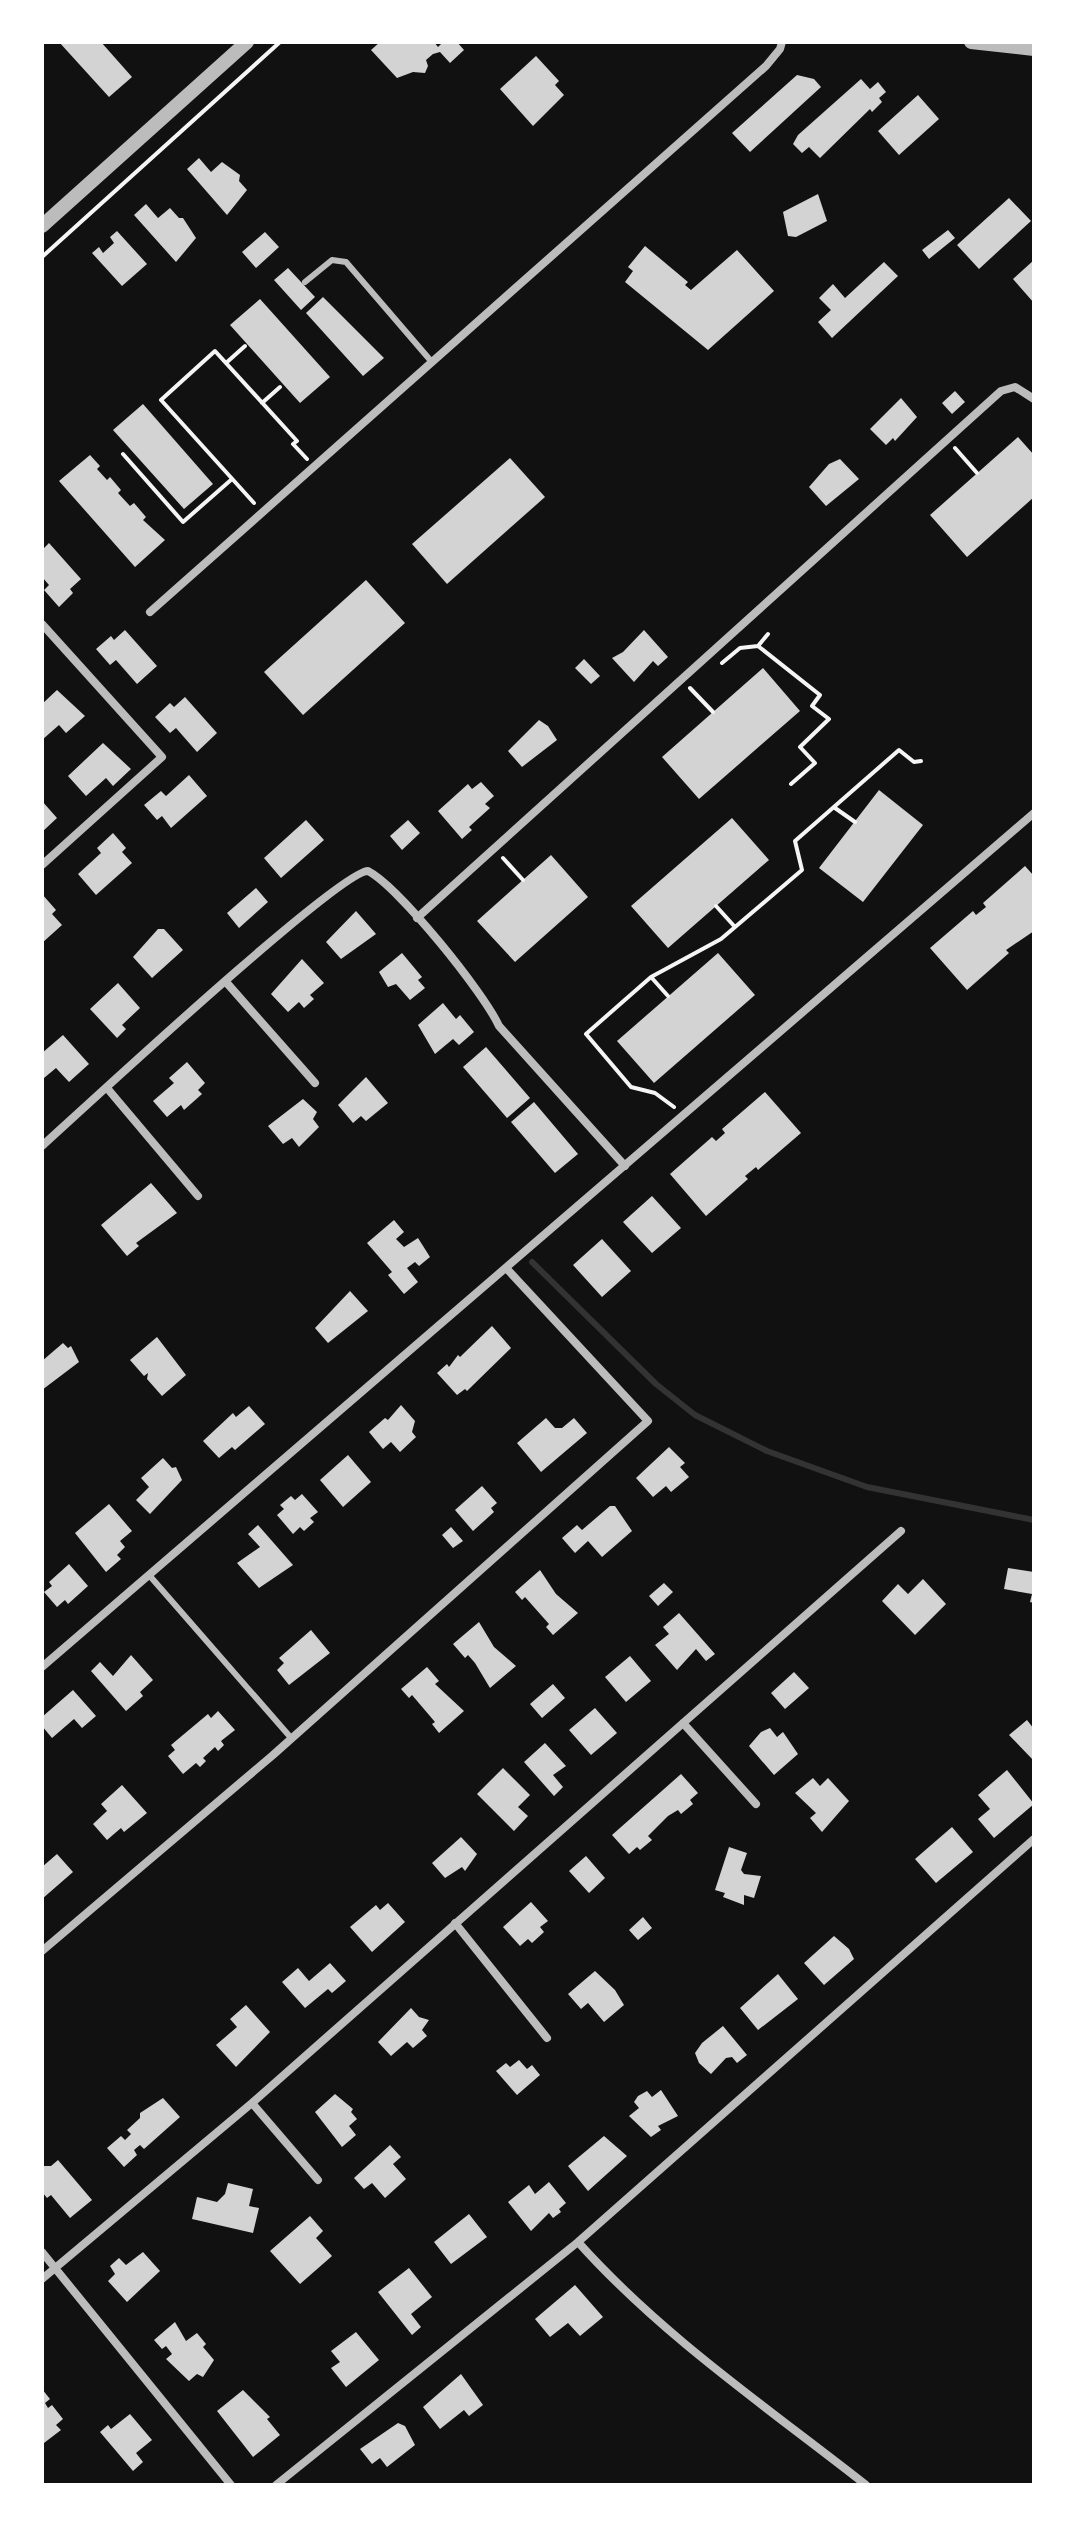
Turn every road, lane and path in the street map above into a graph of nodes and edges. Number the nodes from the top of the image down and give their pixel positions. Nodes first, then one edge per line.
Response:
1 (247, 42) edge
2 (280, 42) edge
3 (782, 42) edge
4 (971, 42) edge
5 (1034, 49) edge
6 (42, 226) edge
7 (42, 257) edge
8 (305, 282) dead end
9 (245, 346) dead end
10 (431, 361) junction
11 (226, 363) junction
12 (280, 387) dead end
13 (1034, 399) edge
14 (262, 403) junction
15 (947, 439) junction
16 (123, 454) dead end
17 (314, 466) junction
18 (977, 473) dead end
19 (232, 479) junction
20 (262, 512) junction
21 (150, 612) dead end
22 (42, 624) edge
23 (768, 634) dead end
24 (758, 646) junction
25 (721, 665) dead end
26 (681, 679) junction
27 (701, 681) dead end
28 (691, 689) junction
29 (680, 699) dead end
30 (713, 712) dead end
31 (921, 761) dead end
32 (791, 784) dead end
33 (835, 808) junction
34 (1034, 813) edge
35 (855, 822) dead end
36 (513, 847) dead end
37 (503, 857) junction
38 (42, 865) edge
39 (491, 867) dead end
40 (523, 880) dead end
41 (716, 906) dead end
42 (417, 918) junction
43 (735, 927) junction
44 (651, 977) junction
45 (226, 982) junction
46 (668, 996) dead end
47 (315, 1083) dead end
48 (107, 1088) junction
49 (690, 1109) junction
50 (42, 1146) edge
51 (625, 1166) junction
52 (198, 1196) dead end
53 (507, 1269) junction
54 (901, 1531) dead end
55 (149, 1575) junction
56 (42, 1667) edge
57 (683, 1723) junction
58 (292, 1739) junction
59 (756, 1804) dead end
60 (1034, 1839) edge
61 (455, 1923) junction
62 (42, 1951) edge
63 (547, 2038) dead end
64 (252, 2103) junction
65 (318, 2180) dead end
66 (578, 2242) junction
67 (42, 2252) edge
68 (56, 2268) junction
69 (42, 2279) edge
70 (231, 2485) edge
71 (276, 2485) edge
72 (866, 2485) edge

1 - 6 street
2 - 7 path
3 - 10 street
4 - 5 street
8 - 10 lane
9 - 11 path
10 - 17 street
11 - 14 path
11 - 19 path
12 - 14 path
13 - 15 street
14 - 17 path
15 - 18 path
15 - 26 street
16 - 19 path
17 - 20 street
19 - 20 path
20 - 21 street
22 - 38 street
23 - 24 path
24 - 25 path
24 - 32 path
26 - 28 path
26 - 42 street
27 - 28 path
28 - 29 path
28 - 30 path
31 - 33 path
33 - 35 path
33 - 43 path
34 - 49 street
36 - 37 path
37 - 39 path
37 - 40 path
41 - 43 path
42 - 45 street
42 - 51 street
43 - 44 path
44 - 46 path
44 - 49 path
45 - 47 street
45 - 48 street
48 - 50 street
48 - 52 street
49 - 51 street
51 - 53 street
53 - 55 street
53 - 58 street
54 - 57 street
55 - 56 street
55 - 58 lane
57 - 59 street
57 - 61 street
58 - 62 street
60 - 66 street
61 - 63 street
61 - 64 street
64 - 65 street
64 - 68 street
66 - 71 street
66 - 72 street
67 - 68 street
68 - 69 street
68 - 70 street

